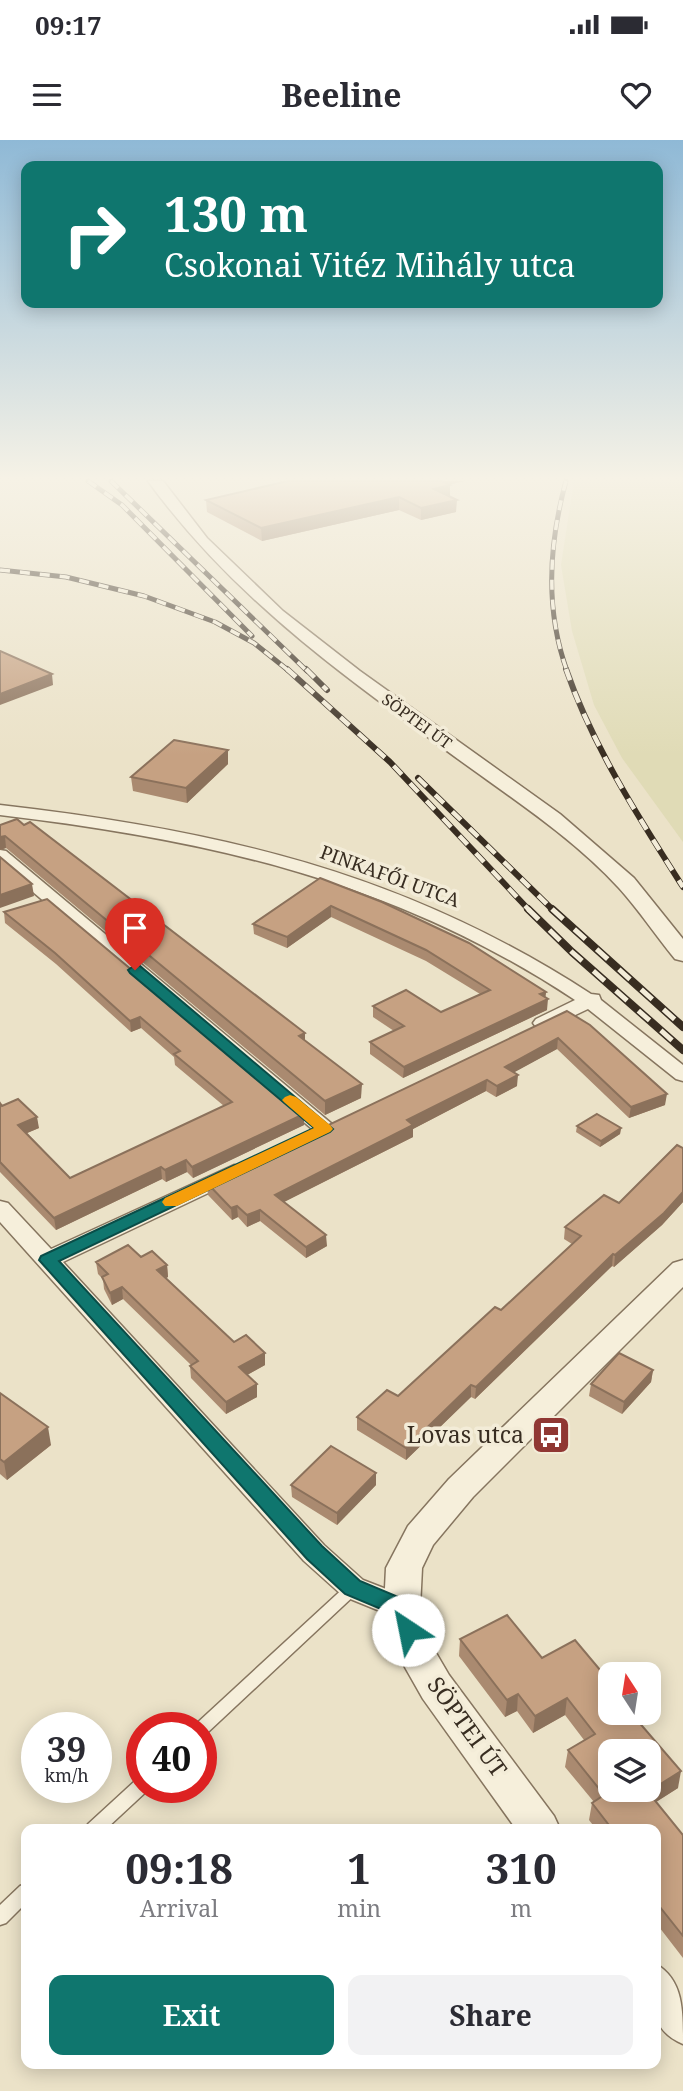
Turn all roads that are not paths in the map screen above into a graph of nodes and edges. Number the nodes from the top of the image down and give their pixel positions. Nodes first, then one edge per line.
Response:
1 (233, 572) edge
2 (0, 810) edge
3 (0, 855) edge
4 (683, 954) edge
5 (592, 999) junction
6 (519, 1035) edge
7 (683, 1075) edge
8 (349, 1117) edge
9 (325, 1129) junction
10 (300, 1141) edge
11 (249, 1165) edge
12 (0, 1208) edge
13 (47, 1260) junction
14 (683, 1270) edge
15 (353, 1588) junction
16 (402, 1608) junction
17 (217, 1714) edge
18 (126, 1800) edge
19 (99, 1824) edge
20 (536, 1824) edge
21 (21, 1897) edge
22 (0, 1917) edge
23 (661, 1993) edge
24 (683, 2022) edge

1 - 4 street, SÖPTEI ÚT
2 - 5 street, PINKAFŐI UTCA
3 - 9 street
5 - 6 street
5 - 7 street, PINKAFŐI UTCA
8 - 9 street
9 - 10 street
11 - 13 street
12 - 13 street
13 - 15 street
14 - 16 street, SÖPTEI ÚT
15 - 16 street
15 - 17 lane
16 - 20 street, SÖPTEI ÚT
18 - 19 lane
21 - 22 lane
23 - 24 street

